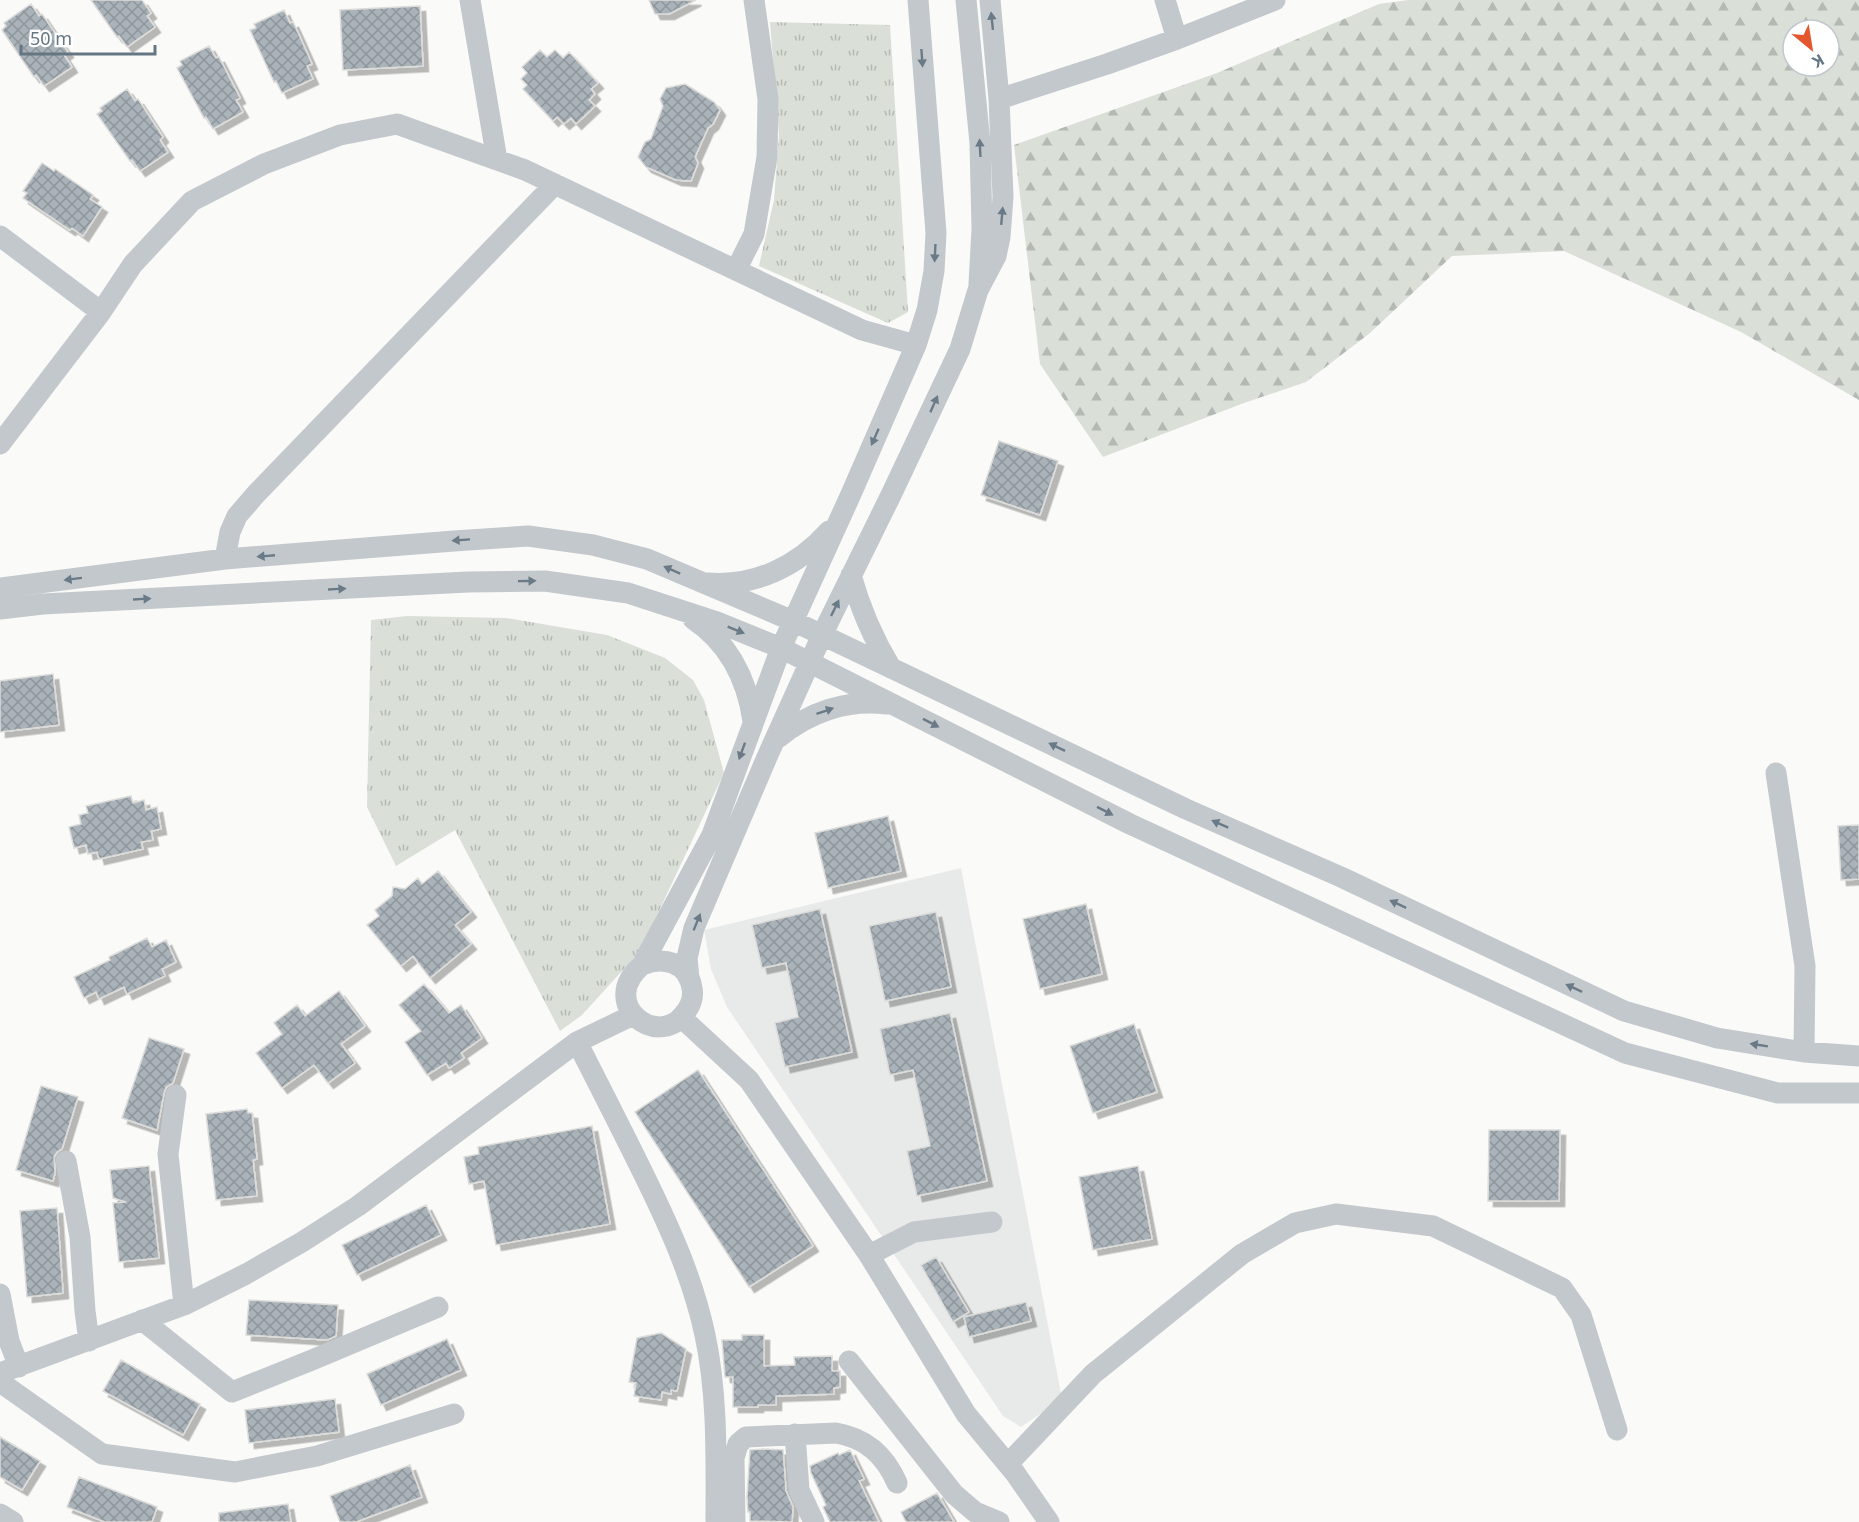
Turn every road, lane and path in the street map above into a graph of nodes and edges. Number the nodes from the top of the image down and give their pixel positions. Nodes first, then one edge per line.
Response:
1 (470, 0) edge
2 (754, 0) edge
3 (918, 0) edge
4 (966, 0) edge
5 (990, 0) edge
6 (1166, 0) edge
7 (1275, 0) edge
8 (1177, 39) junction
9 (999, 99) junction
10 (497, 160) junction
11 (555, 184) junction
12 (0, 236) edge
13 (736, 270) junction
14 (978, 290) junction
15 (101, 312) junction
16 (916, 345) junction
17 (0, 444) edge
18 (842, 514) junction
19 (225, 559) junction
20 (851, 575) junction
21 (699, 582) junction
22 (0, 588) edge
23 (672, 607) junction
24 (0, 609) edge
25 (793, 621) junction
26 (822, 634) junction
27 (781, 648) junction
28 (810, 662) junction
29 (891, 668) junction
30 (895, 705) junction
31 (753, 721) junction
32 (775, 740) junction
33 (1776, 773) dead end
34 (642, 964) junction
35 (689, 979) junction
36 (633, 1015) junction
37 (682, 1018) junction
38 (577, 1042) junction
39 (1804, 1052) junction
40 (1859, 1056) edge
41 (1859, 1093) edge
42 (176, 1095) dead end
43 (66, 1161) dead end
44 (992, 1222) dead end
45 (869, 1255) junction
46 (0, 1294) edge
47 (184, 1305) junction
48 (438, 1307) dead end
49 (142, 1320) junction
50 (88, 1341) junction
51 (849, 1361) dead end
52 (9, 1370) edge
53 (0, 1382) edge
54 (454, 1414) dead end
55 (1617, 1430) dead end
56 (795, 1434) junction
57 (1008, 1464) junction
58 (897, 1483) dead end
59 (0, 1514) edge
60 (1044, 1521) edge
61 (13, 1522) edge
62 (717, 1522) edge
63 (735, 1522) edge
64 (814, 1522) edge
65 (999, 1522) edge

1 - 10 street
2 - 13 street
3 -> 16 street
14 -> 4 street
9 -> 5 street
6 - 8 street
7 - 8 street
8 - 9 street
14 -> 9 street
10 - 11 street
10 - 15 street
11 - 13 street
11 - 19 street
12 - 15 street
13 - 16 street
20 -> 14 street
15 - 17 street
16 -> 18 street
18 - 21 street
18 - 25 street
21 -> 19 street
19 -> 22 street
26 -> 20 street
20 - 29 street
21 - 25 street
24 -> 23 street
23 -> 27 street
23 - 31 street
25 - 26 street
25 - 27 street
26 - 28 street
26 - 29 street
27 - 28 street
27 - 31 street
28 - 30 street
28 - 32 street
39 -> 29 street
32 -> 30 street
30 -> 41 street
31 -> 34 street
35 -> 32 street
33 - 39 street
34 - 35 street
34 - 36 street
35 - 37 street
36 - 37 street
36 - 38 street
37 - 45 street
38 - 47 street
38 - 62 street
39 - 40 street
42 - 47 street
43 - 50 street
44 - 45 street
45 - 57 street
46 - 52 street
47 - 49 street
48 - 49 street
49 - 50 street
50 - 52 street
51 - 65 street
53 - 54 street
55 - 57 street
56 - 58 street
56 - 63 street
56 - 64 street
57 - 60 street
59 - 61 street

